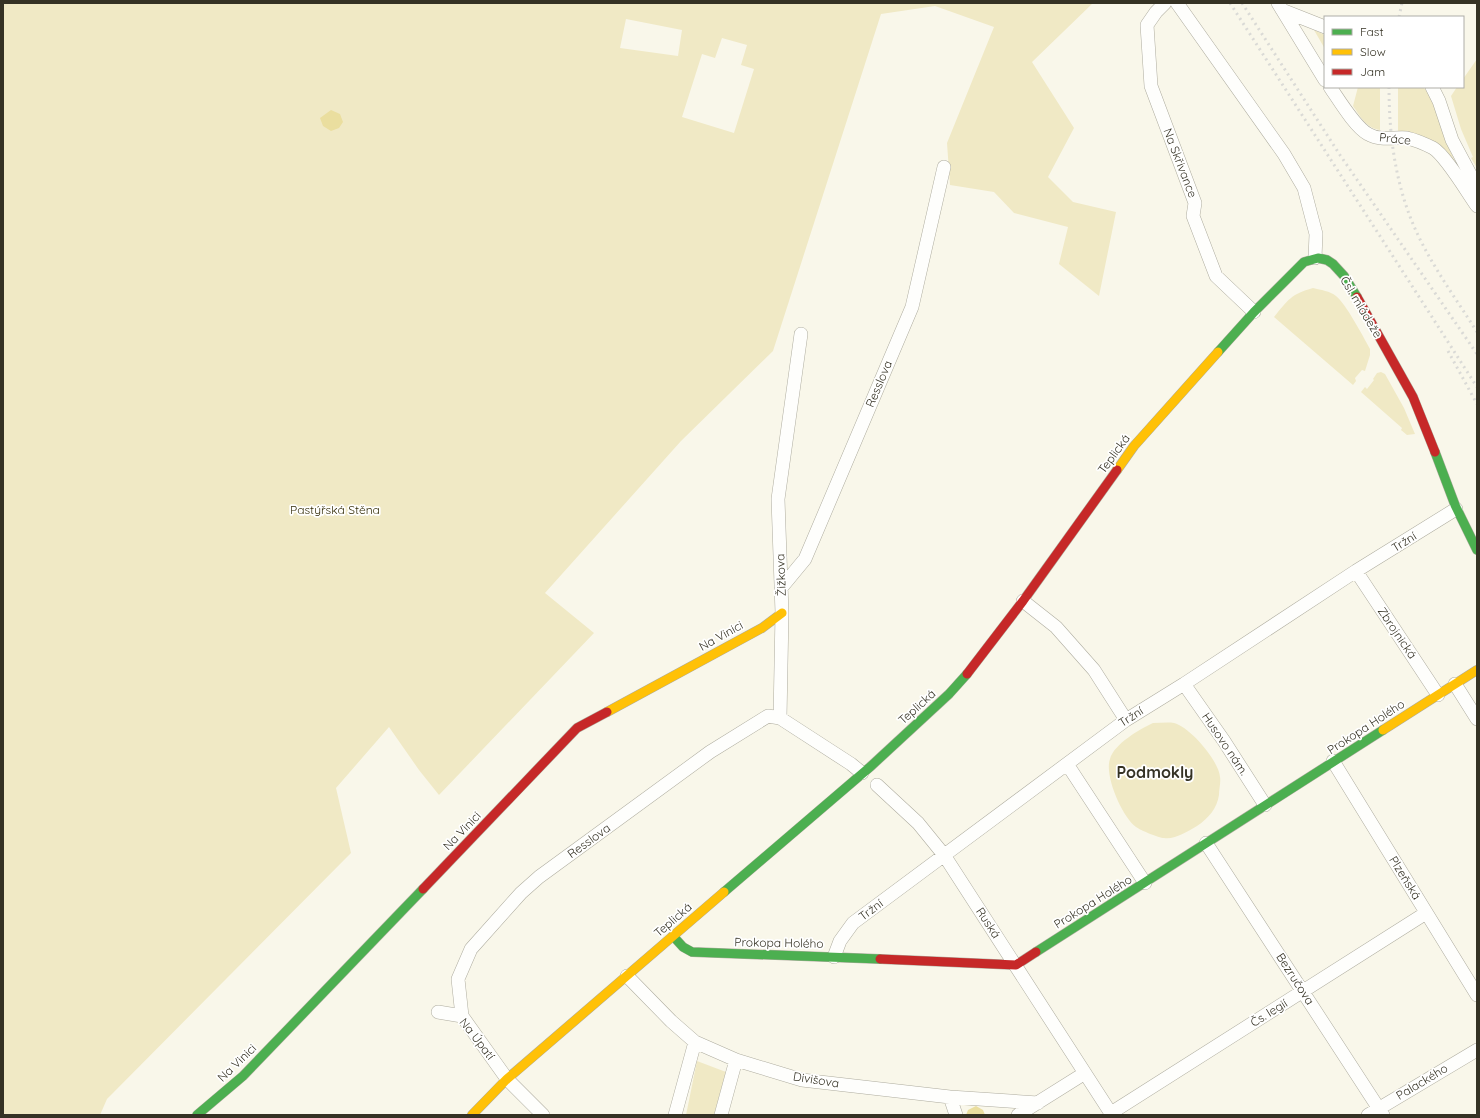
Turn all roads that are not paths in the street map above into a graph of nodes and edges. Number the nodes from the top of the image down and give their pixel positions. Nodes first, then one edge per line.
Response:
1 (1165, 3) edge
2 (1177, 3) edge
3 (1280, 7) edge
4 (1324, 28) edge
5 (1324, 78) edge
6 (1331, 88) edge
7 (1432, 88) edge
8 (944, 167) dead end
9 (1477, 187) edge
10 (1477, 206) edge
11 (1315, 258) junction
12 (1254, 312) junction
13 (801, 334) dead end
14 (1456, 509) junction
15 (1477, 550) edge
16 (1356, 571) junction
17 (781, 588) junction
18 (1024, 601) junction
19 (782, 613) junction
20 (1477, 670) edge
21 (1184, 684) junction
22 (1456, 684) junction
23 (1438, 695) junction
24 (780, 718) junction
25 (1477, 719) edge
26 (1126, 720) junction
27 (1333, 762) junction
28 (1067, 764) junction
29 (862, 773) junction
30 (877, 785) dead end
31 (1265, 805) junction
32 (1206, 843) junction
33 (944, 854) junction
34 (1145, 883) junction
35 (1426, 913) junction
36 (673, 936) junction
37 (834, 957) junction
38 (1016, 965) junction
39 (627, 976) junction
40 (1302, 991) junction
41 (1477, 995) edge
42 (438, 1012) dead end
43 (462, 1016) junction
44 (695, 1042) junction
45 (1477, 1050) edge
46 (736, 1060) junction
47 (1085, 1073) junction
48 (507, 1079) junction
49 (950, 1096) junction
50 (1038, 1103) junction
51 (1376, 1113) edge
52 (1112, 1114) edge
53 (197, 1115) edge
54 (472, 1115) edge
55 (543, 1115) edge
56 (675, 1115) edge
57 (722, 1115) edge
58 (956, 1115) edge
59 (1018, 1115) edge

1 - 12 street, Na Skřivance
2 - 11 street
3 - 4 street
3 - 5 street
6 - 10 street, Práce
7 - 9 street
8 - 17 street, Resslova
11 - 12 street, Teplická
11 - 14 street, Čsl. mládeže
12 - 18 street, Teplická
13 - 17 street, Žižkova
14 - 15 street, Čsl. mládeže
14 - 16 street, Tržní
16 - 21 street, Tržní
16 - 23 street, Zbrojnická
17 - 19 street, Žižkova
18 - 26 street
18 - 29 street, Teplická
19 - 24 street, Žižkova
19 - 53 street, Na Vinici
20 - 22 street, Prokopa Holého
21 - 26 street, Tržní
21 - 31 street, Husovo nám.
22 - 23 street, Prokopa Holého
22 - 25 street
23 - 27 street, Prokopa Holého
24 - 29 street
24 - 43 street, Resslova
26 - 28 street, Tržní
27 - 31 street, Prokopa Holého
27 - 35 street, Plzeňská
28 - 33 street, Tržní
28 - 34 street
29 - 36 street, Teplická
30 - 33 street, Ruská
31 - 32 street, Prokopa Holého
32 - 34 street, Prokopa Holého
32 - 40 street, Bezručova
33 - 37 street, Tržní
33 - 38 street, Ruská
34 - 38 street, Prokopa Holého
35 - 40 street, Čs. legií
35 - 41 street, Plzeňská
36 - 37 street, Prokopa Holého
36 - 39 street, Teplická
37 - 38 street, Prokopa Holého
38 - 47 street, Ruská
39 - 44 street, Divišova
39 - 48 street, Teplická
40 - 51 street, Bezručova
40 - 52 street, Čs. legií
42 - 43 street, Na Úpatí
43 - 48 street, Na Úpatí
44 - 46 street, Divišova
44 - 56 street
45 - 51 street, Palackého
46 - 49 street, Divišova
46 - 57 street
47 - 50 street
47 - 52 street, Ruská
48 - 54 street, Teplická
48 - 55 street, Na Úpatí
49 - 50 street, Divišova
49 - 58 street
50 - 59 street

